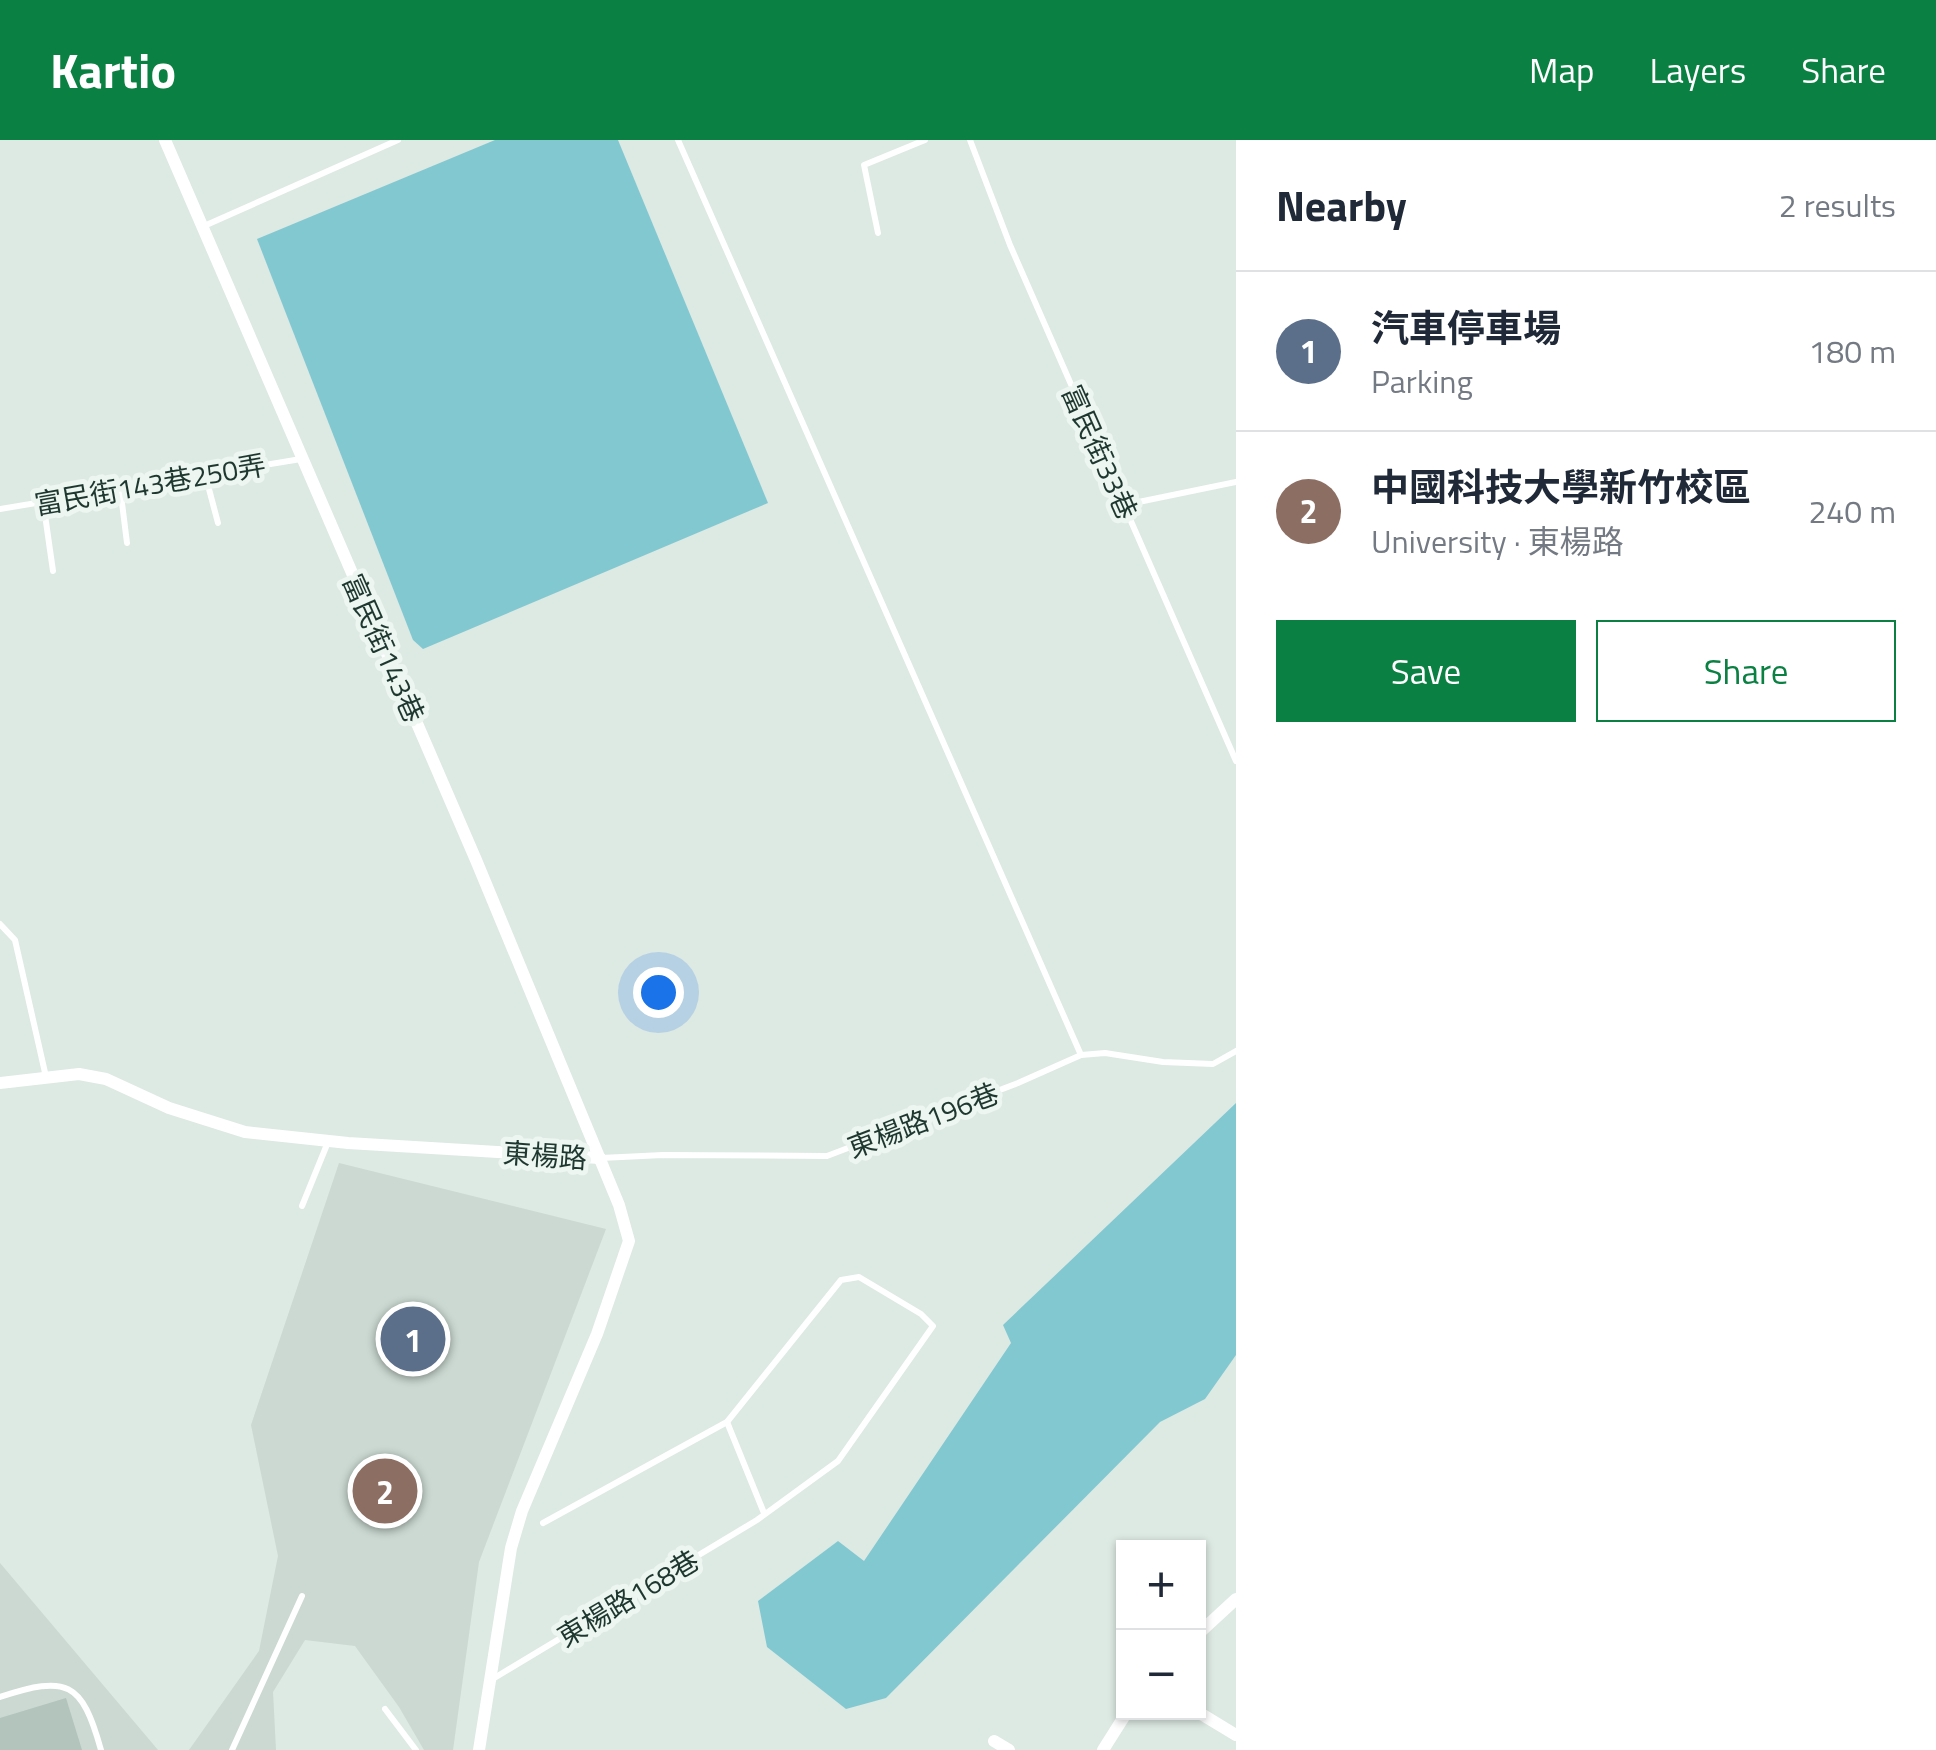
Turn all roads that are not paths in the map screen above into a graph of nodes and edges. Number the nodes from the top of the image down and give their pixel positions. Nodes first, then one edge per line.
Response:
1 (165, 140) edge
2 (398, 140) edge
3 (678, 140) edge
4 (926, 140) edge
5 (970, 140) edge
6 (204, 226) junction
7 (878, 233) dead end
8 (301, 459) junction
9 (204, 474) junction
10 (1236, 482) edge
11 (120, 488) junction
12 (43, 501) junction
13 (1124, 505) junction
14 (0, 509) edge
15 (218, 523) dead end
16 (127, 543) dead end
17 (53, 571) dead end
18 (1236, 761) edge
19 (0, 924) edge
20 (1236, 1051) edge
21 (1081, 1055) junction
22 (46, 1077) junction
23 (0, 1083) edge
24 (328, 1141) junction
25 (600, 1158) junction
26 (302, 1206) dead end
27 (727, 1422) junction
28 (764, 1512) junction
29 (543, 1523) dead end
30 (302, 1596) dead end
31 (1236, 1598) edge
32 (1202, 1630) edge
33 (490, 1681) junction
34 (0, 1696) edge
35 (385, 1709) dead end
36 (1206, 1717) edge
37 (1122, 1720) edge
38 (1236, 1735) edge
39 (994, 1741) dead end
40 (101, 1750) edge
41 (232, 1750) edge
42 (416, 1750) edge
43 (479, 1750) edge
44 (1009, 1750) edge
45 (1103, 1750) edge

1 - 6 street, 富民街143巷
2 - 6 lane
3 - 21 lane
4 - 7 lane
5 - 13 lane, 富民街33巷
6 - 8 street, 富民街143巷
8 - 9 lane, 富民街143巷250弄
8 - 25 street, 富民街143巷
9 - 11 lane, 富民街143巷250弄
9 - 15 lane
10 - 13 lane
11 - 12 lane, 富民街143巷250弄
11 - 16 lane
12 - 14 lane, 富民街143巷250弄
12 - 17 lane
13 - 18 lane, 富民街33巷
19 - 22 lane
20 - 21 lane, 東楊路196巷
21 - 25 lane, 東楊路196巷
22 - 23 street, 東楊路
22 - 24 street, 東楊路
24 - 25 street, 東楊路
24 - 26 lane
25 - 33 street, 東楊路
27 - 28 lane
27 - 28 lane, 東楊路168巷
27 - 29 lane, 東楊路168巷
28 - 33 lane, 東楊路168巷
30 - 41 lane
31 - 32 street
33 - 43 street, 東楊路
34 - 40 lane
35 - 42 lane
36 - 38 street
37 - 45 street
39 - 44 street

